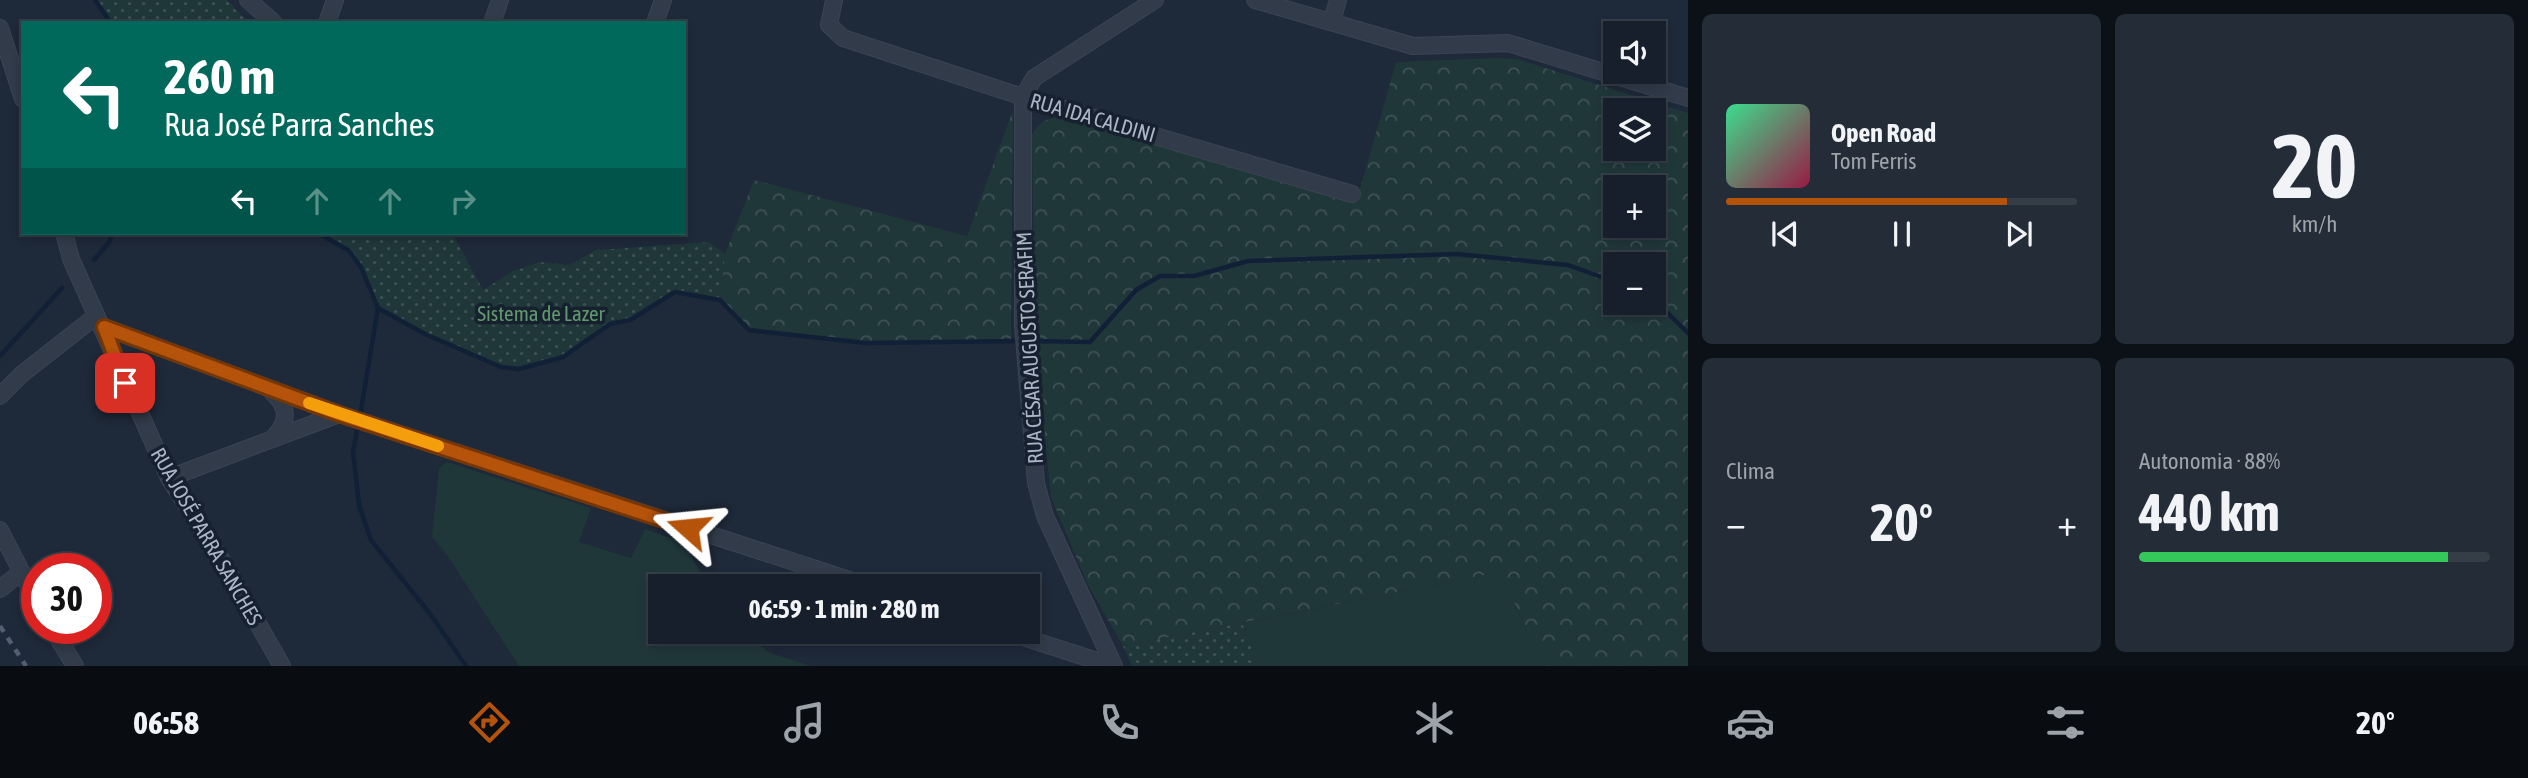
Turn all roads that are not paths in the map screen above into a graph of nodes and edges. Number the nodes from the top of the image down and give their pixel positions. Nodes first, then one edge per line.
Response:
1 (248, 0) edge
2 (335, 0) edge
3 (500, 0) edge
4 (663, 0) edge
5 (834, 0) edge
6 (1155, 0) edge
7 (1255, 0) edge
8 (1338, 0) edge
9 (272, 21) edge
10 (328, 21) edge
11 (493, 21) edge
12 (656, 21) edge
13 (1332, 21) junction
14 (0, 28) edge
15 (21, 93) edge
16 (1023, 97) junction
17 (1688, 98) edge
18 (1352, 194) dead end
19 (65, 235) edge
20 (100, 321) junction
21 (260, 386) junction
22 (0, 396) edge
23 (341, 414) junction
24 (271, 439) junction
25 (169, 478) junction
26 (0, 530) edge
27 (20, 573) joint
28 (831, 574) edge
29 (0, 589) edge
30 (1040, 643) edge
31 (62, 644) edge
32 (75, 666) edge
33 (282, 666) edge
34 (1113, 666) edge

1 - 9 street
2 - 10 street
3 - 11 street
4 - 12 street
5 - 16 street, RUA IDA CALDINI
6 - 16 street
7 - 13 street
8 - 13 street
13 - 17 street
14 - 15 street
16 - 18 street, RUA IDA CALDINI
16 - 34 street, RUA CÉSAR AUGUSTO SERAFIM
19 - 20 street, RUA JOSÉ PARRA SANCHES
20 - 21 street
20 - 22 street
20 - 25 street, RUA JOSÉ PARRA SANCHES
21 - 23 street
21 - 24 street
23 - 24 street
23 - 28 street
24 - 25 street
25 - 33 street, RUA JOSÉ PARRA SANCHES
26 - 27 street
27 - 29 street
30 - 34 street
31 - 32 street

